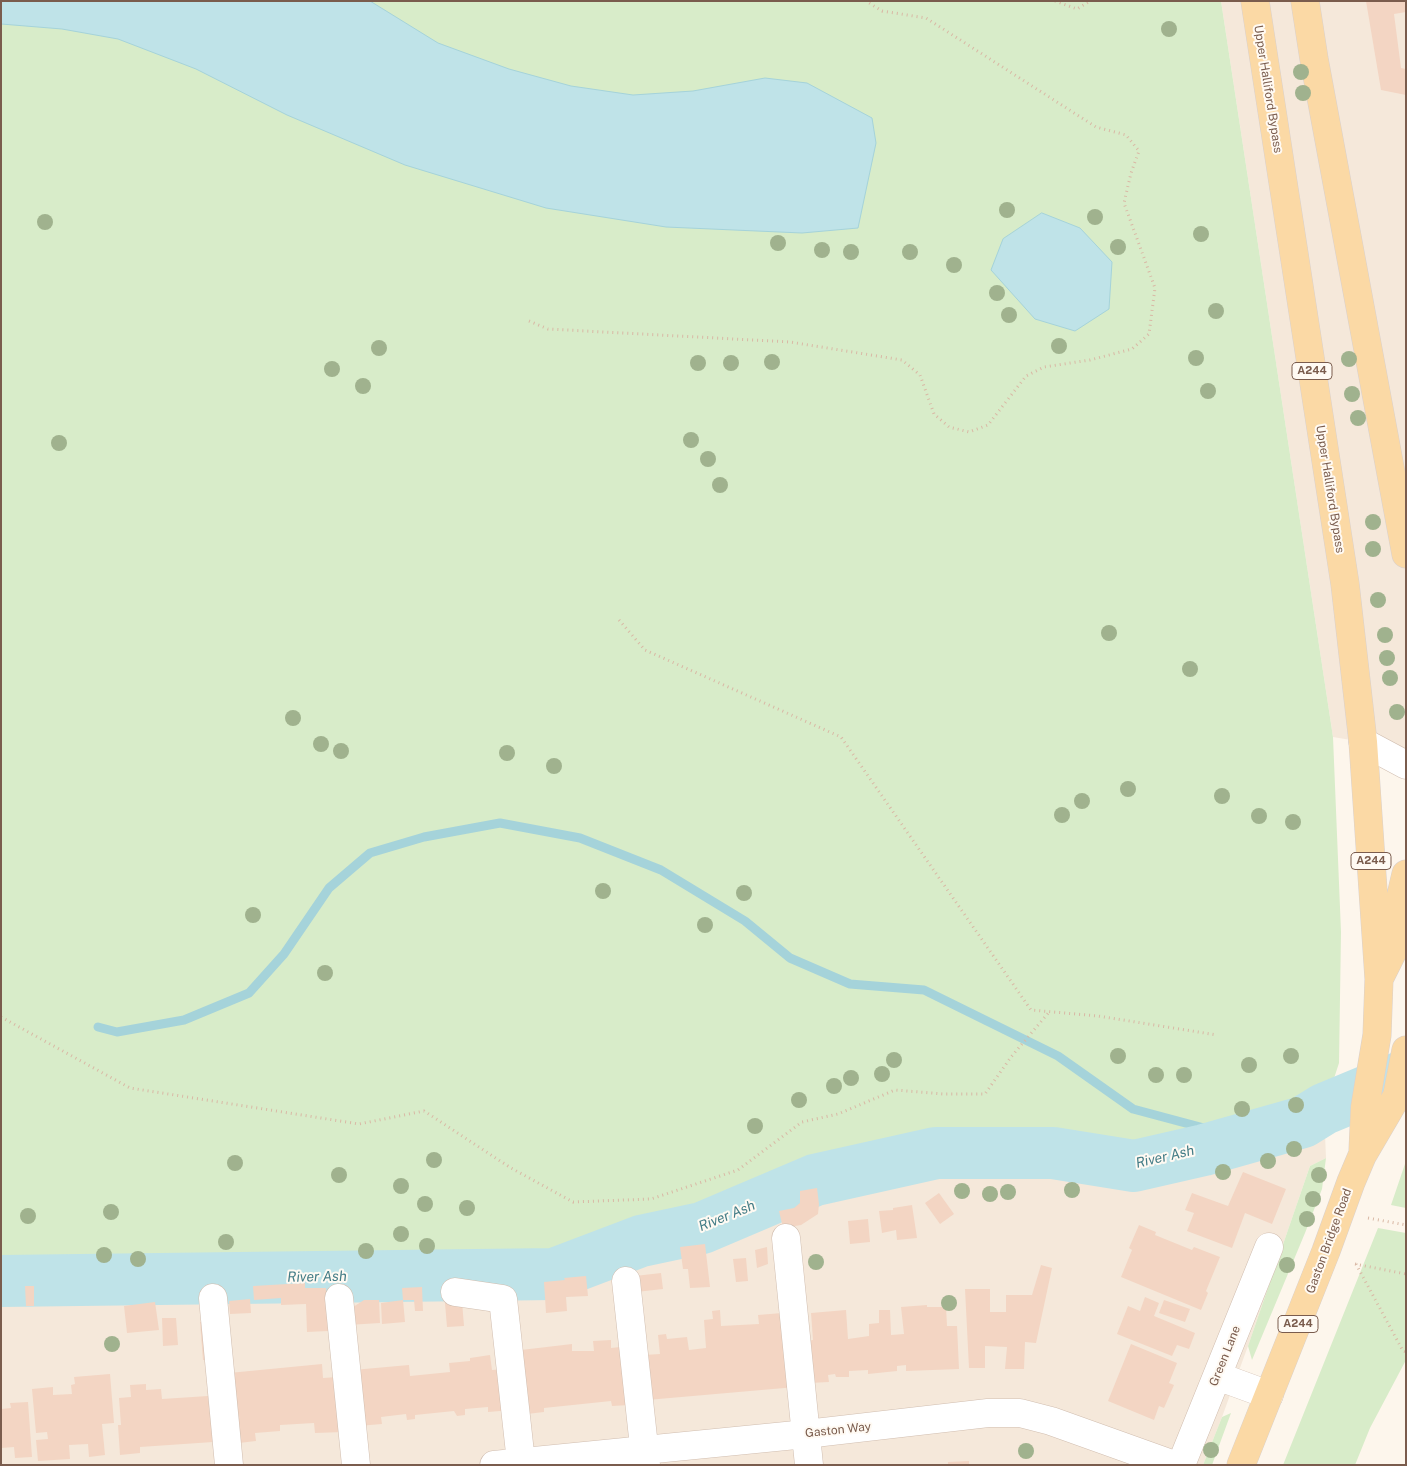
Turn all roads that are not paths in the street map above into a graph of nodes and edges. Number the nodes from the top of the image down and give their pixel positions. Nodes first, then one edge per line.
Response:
1 (1255, 1) edge
2 (1305, 1) edge
3 (1406, 554) edge
4 (1363, 742) junction
5 (1406, 765) edge
6 (1406, 874) edge
7 (1379, 980) junction
8 (1405, 1053) edge
9 (1362, 1156) junction
10 (786, 1238) dead end
11 (1268, 1247) dead end
12 (626, 1281) dead end
13 (455, 1292) dead end
14 (213, 1298) dead end
15 (340, 1298) dead end
16 (1217, 1376) junction
17 (1269, 1395) junction
18 (806, 1434) junction
19 (645, 1457) edge
20 (521, 1462) junction
21 (229, 1465) edge
22 (356, 1465) edge
23 (494, 1465) edge
24 (809, 1465) edge
25 (1174, 1465) edge
26 (1181, 1465) edge
27 (1242, 1465) edge

1 - 4 main road, Upper Halliford Bypass / A244
2 - 3 main road
4 - 5 street
4 - 7 main road, Upper Halliford Bypass / A244
6 - 7 main road
7 - 9 main road, A244
8 - 9 main road, A244
9 - 17 main road, Gaston Bridge Road / A244
10 - 18 street
11 - 16 street, Green Lane
12 - 19 street
13 - 20 street
14 - 21 street
15 - 22 street
16 - 17 street
16 - 26 street, Green Lane
17 - 27 main road, Gaston Bridge Road / A244
18 - 19 street, Gaston Way
18 - 24 street
18 - 25 street, Gaston Way
19 - 20 street, Gaston Way
20 - 23 street, Gaston Way

